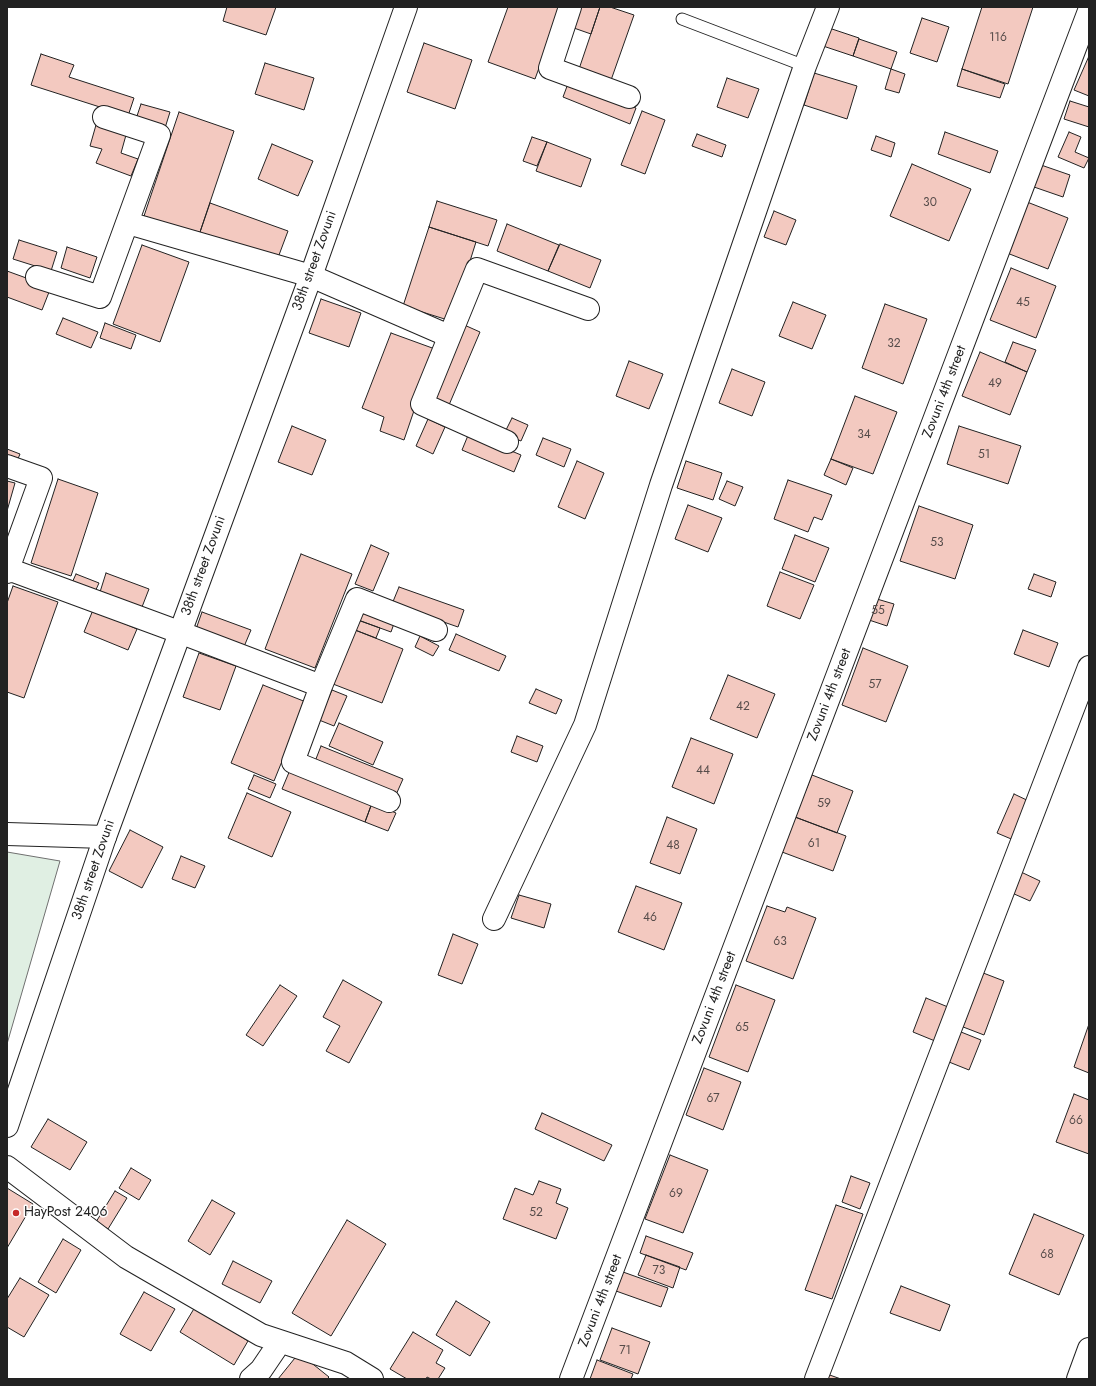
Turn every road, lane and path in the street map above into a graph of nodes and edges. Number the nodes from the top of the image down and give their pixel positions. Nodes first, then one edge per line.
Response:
1 (406, 7) edge
2 (570, 7) edge
3 (828, 7) edge
4 (1089, 11) edge
5 (682, 19) dead end
6 (805, 66) junction
7 (629, 97) dead end
8 (104, 117) dead end
9 (128, 223) junction
10 (311, 276) junction
11 (37, 277) dead end
12 (588, 309) dead end
13 (449, 336) junction
14 (507, 442) dead end
15 (7, 466) edge
16 (8, 571) edge
17 (436, 630) dead end
18 (179, 632) junction
19 (1089, 667) edge
20 (321, 686) junction
21 (388, 801) dead end
22 (7, 834) edge
23 (105, 838) junction
24 (494, 919) dead end
25 (7, 1126) edge
26 (7, 1167) edge
27 (280, 1342) junction
28 (1089, 1349) edge
29 (251, 1379) edge
30 (372, 1379) edge
31 (571, 1379) edge
32 (816, 1379) edge
33 (1078, 1379) edge

1 - 10 street, 38th street Zovuni
2 - 7 street
3 - 6 street
4 - 31 street, Zovuni 4th street
5 - 6 lane
6 - 24 street
8 - 9 street
9 - 10 street
9 - 11 street
10 - 13 street
10 - 18 street, 38th street Zovuni
12 - 13 street
13 - 14 street
15 - 16 street
16 - 18 street
17 - 20 street
18 - 20 street
18 - 23 street, 38th street Zovuni
19 - 32 street
20 - 21 street
22 - 23 street
23 - 25 street, 38th street Zovuni
26 - 27 street
27 - 29 street
27 - 30 street
28 - 33 street

